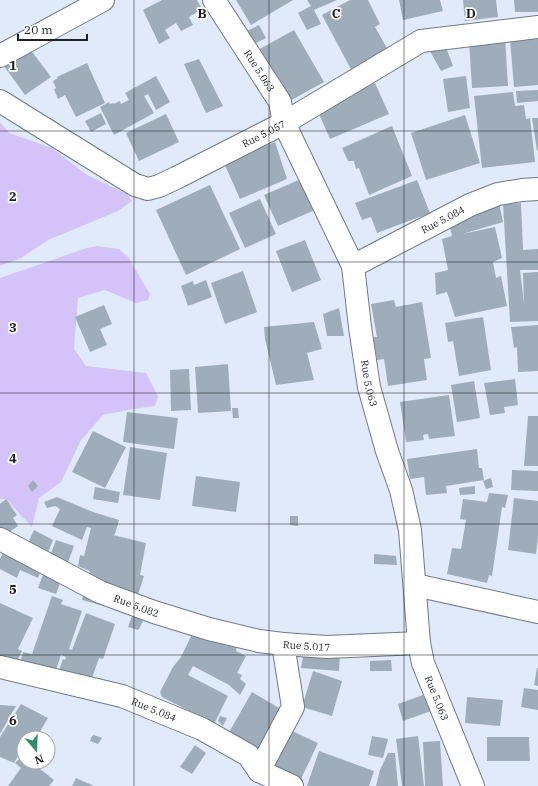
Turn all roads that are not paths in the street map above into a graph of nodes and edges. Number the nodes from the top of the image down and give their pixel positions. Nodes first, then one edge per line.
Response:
1 (103, 0) edge
2 (214, 0) edge
3 (538, 27) edge
4 (0, 56) edge
5 (0, 101) edge
6 (284, 123) junction
7 (538, 189) edge
8 (353, 266) junction
9 (0, 539) edge
10 (414, 585) junction
11 (538, 612) edge
12 (419, 643) junction
13 (283, 644) junction
14 (0, 667) edge
15 (259, 771) junction
16 (292, 786) edge
17 (473, 786) edge

1 - 4 street
2 - 6 street, Rue 5.063
3 - 6 street, Rue 5.057
5 - 6 street, Rue 5.057
6 - 8 street, Rue 5.063
7 - 8 street, Rue 5.084
8 - 10 street, Rue 5.063
9 - 13 street, Rue 5.082
10 - 11 street
10 - 12 street, Rue 5.063
12 - 13 street, Rue 5.017
12 - 17 street, Rue 5.063
13 - 15 street, Rue 5.017
14 - 15 street, Rue 5.084
15 - 16 street

